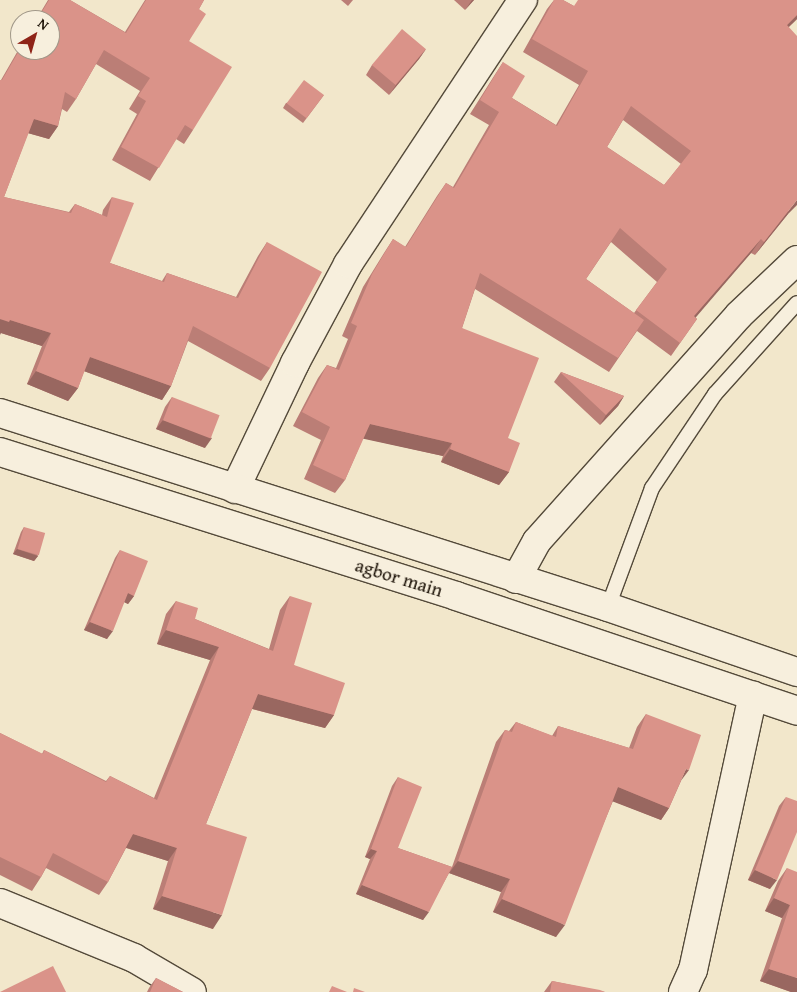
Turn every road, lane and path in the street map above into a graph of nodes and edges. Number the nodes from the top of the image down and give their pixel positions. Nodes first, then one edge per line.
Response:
1 (523, 0) edge
2 (797, 260) edge
3 (797, 303) edge
4 (0, 413) edge
5 (0, 452) edge
6 (235, 489) junction
7 (516, 579) junction
8 (608, 607) junction
9 (797, 672) edge
10 (753, 695) junction
11 (797, 711) edge
12 (0, 903) edge
13 (192, 992) edge
14 (683, 992) edge

1 - 6 main road
2 - 7 main road
3 - 8 lane
4 - 6 main road, agbor main
5 - 10 main road, agbor main
6 - 7 main road, agbor main
7 - 8 main road, agbor main
8 - 9 main road, agbor main
10 - 11 main road, agbor main
10 - 14 main road
12 - 13 main road

